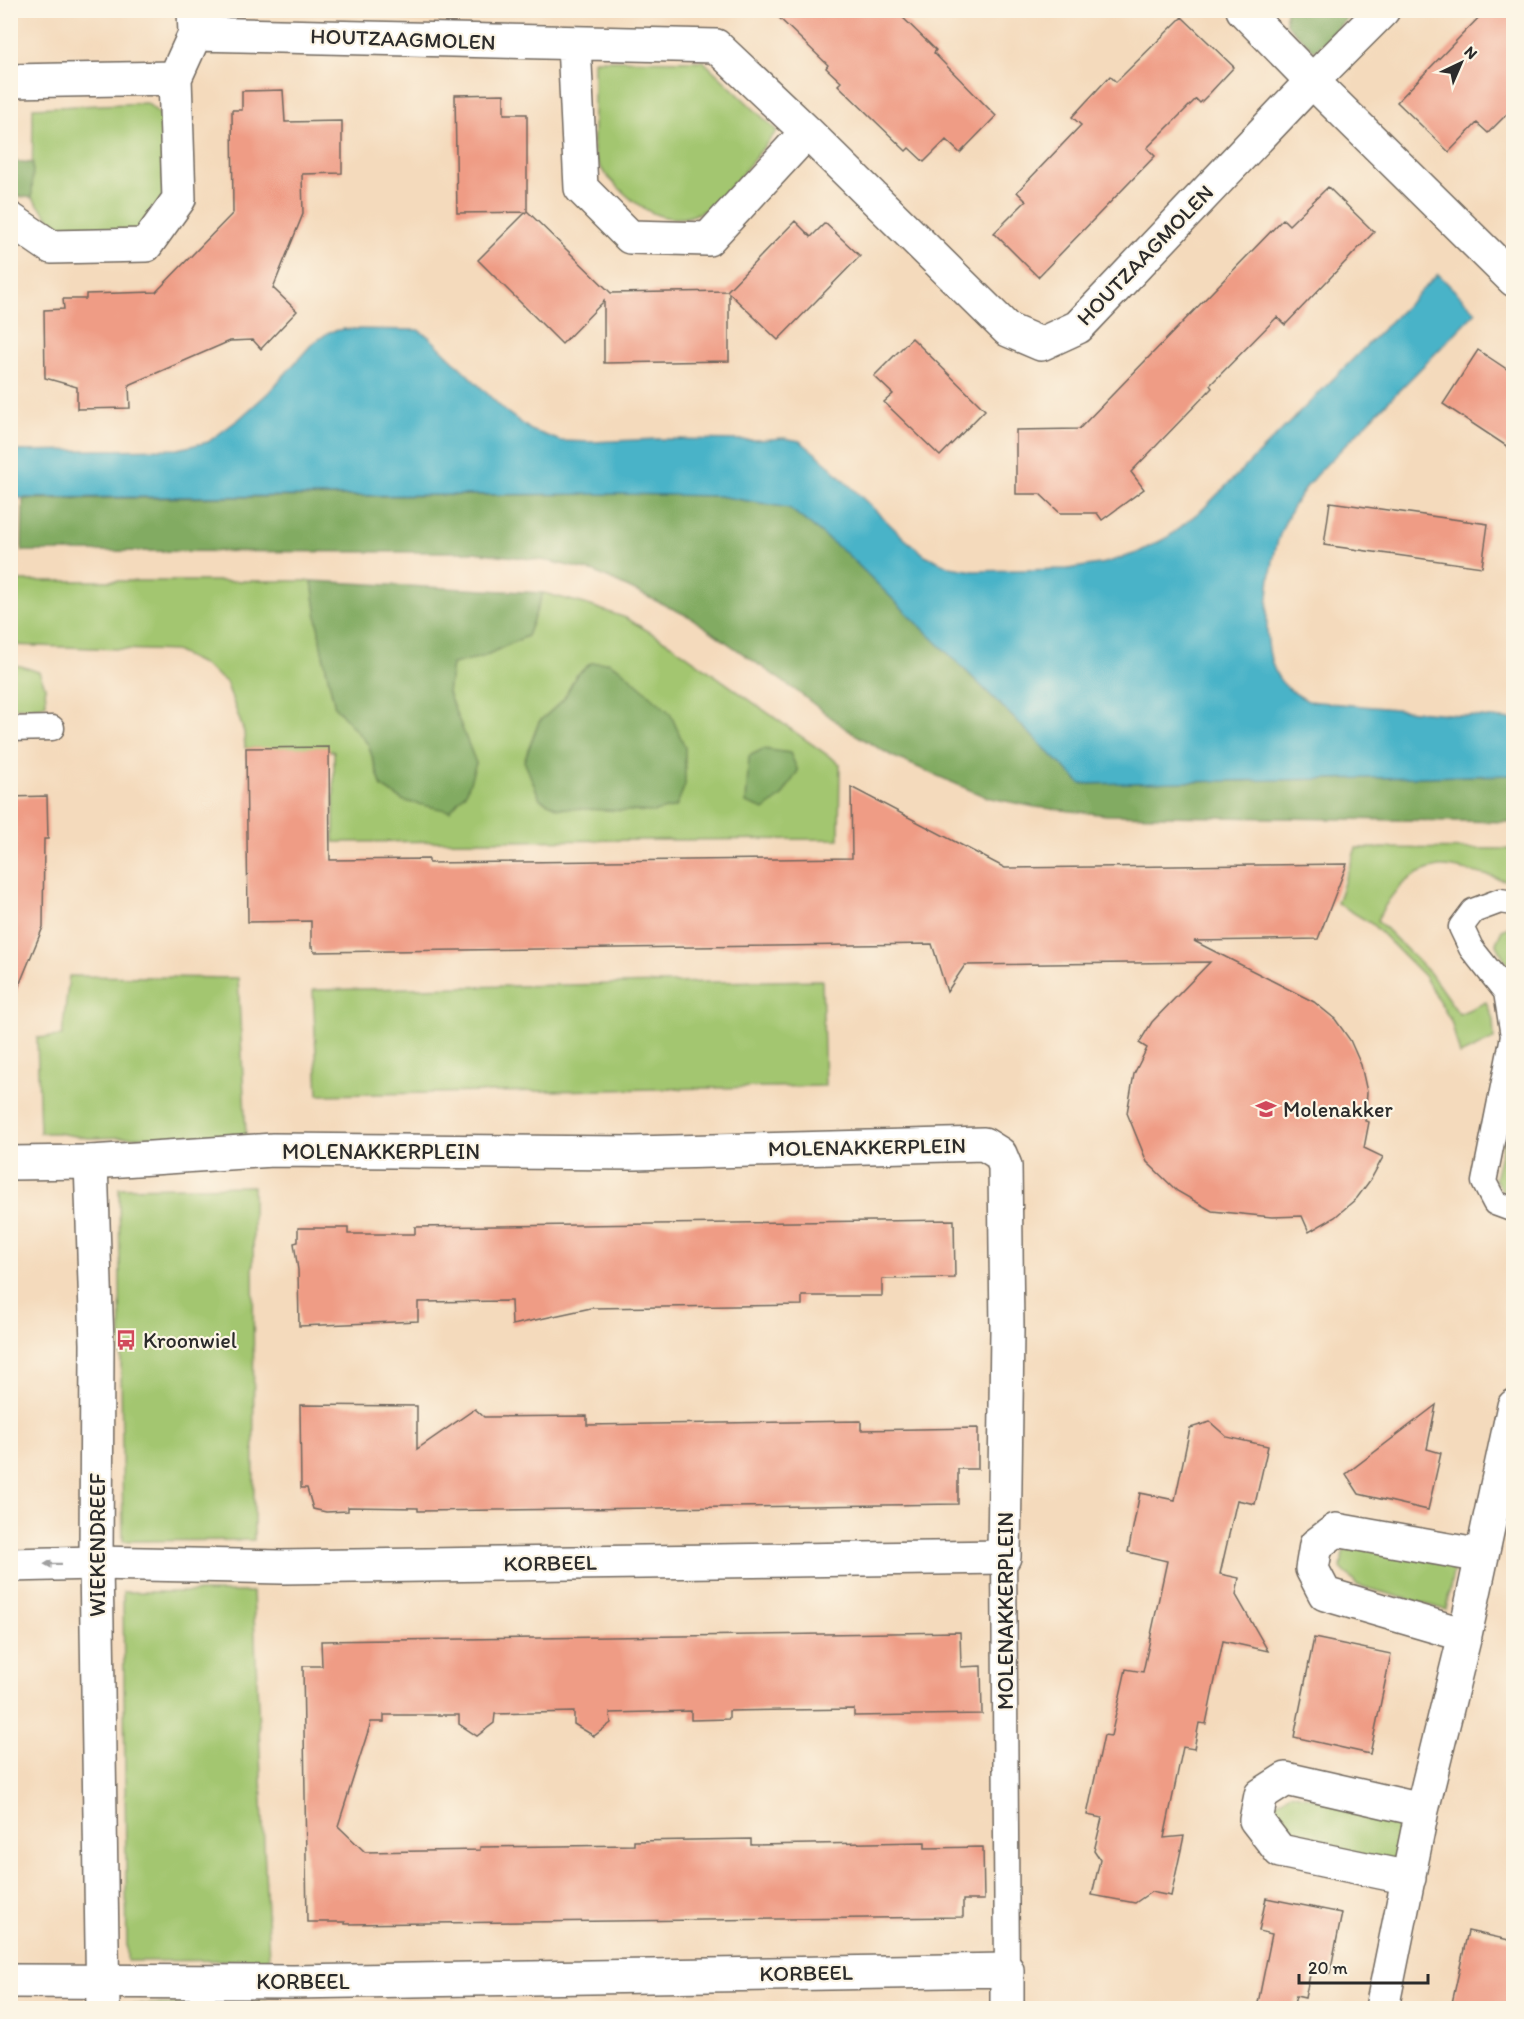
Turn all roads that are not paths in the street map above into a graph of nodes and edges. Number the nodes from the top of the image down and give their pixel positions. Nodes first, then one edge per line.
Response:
1 (1243, 10) edge
2 (1383, 10) edge
3 (195, 22) edge
4 (574, 44) junction
5 (175, 78) junction
6 (10, 81) edge
7 (1312, 81) junction
8 (807, 132) junction
9 (10, 219) edge
10 (1514, 279) edge
11 (52, 728) dead end
12 (10, 729) edge
13 (1514, 903) edge
14 (91, 1162) junction
15 (10, 1163) edge
16 (1514, 1210) edge
17 (1514, 1406) edge
18 (1482, 1556) junction
19 (1004, 1557) junction
20 (96, 1563) junction
21 (10, 1565) edge
22 (1465, 1635) junction
23 (1422, 1810) junction
24 (1409, 1878) junction
25 (1007, 1970) junction
26 (10, 1981) edge
27 (102, 1995) edge
28 (1007, 2008) edge
29 (1382, 2008) edge

1 - 7 street
2 - 7 street, HOUTZAAGMOLEN
3 - 4 street, HOUTZAAGMOLEN
3 - 5 street, HOUTZAAGMOLEN
4 - 8 street, HOUTZAAGMOLEN
4 - 8 street
5 - 6 street
5 - 9 street, HOUTZAAGMOLEN
7 - 8 street, HOUTZAAGMOLEN
7 - 10 street
11 - 12 lane
13 - 16 lane
14 - 15 street
14 - 19 street, MOLENAKKERPLEIN
14 - 20 street, WIEKENDREEF
17 - 18 street
18 - 22 street
18 - 22 street
19 - 20 street, KORBEEL
19 - 25 lane, MOLENAKKERPLEIN
20 -> 21 street
20 - 27 street, WIEKENDREEF
22 - 23 street
23 - 24 street
23 - 24 street
24 - 29 street
25 - 27 street, KORBEEL
25 - 28 street, MOLENAKKERPLEIN
26 - 27 street, KORBEEL

